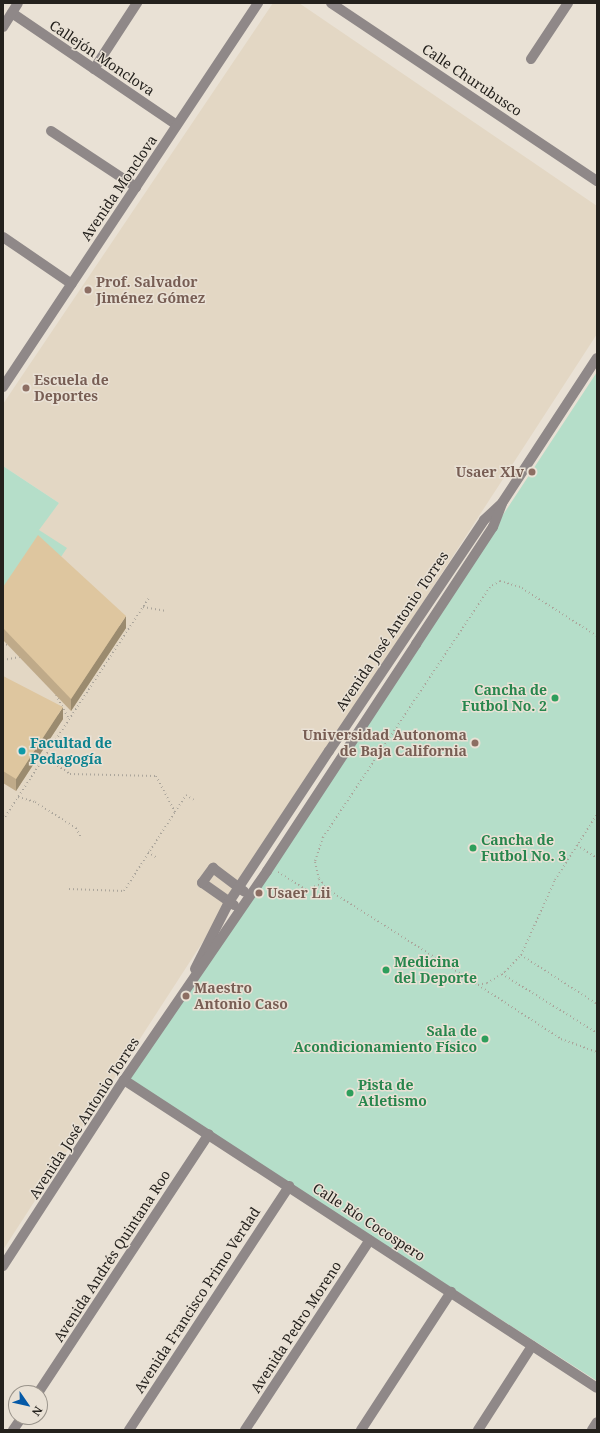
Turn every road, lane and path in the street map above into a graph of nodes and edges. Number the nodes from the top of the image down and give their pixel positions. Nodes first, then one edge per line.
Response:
1 (18, 3) edge
2 (137, 3) edge
3 (258, 3) edge
4 (332, 3) edge
5 (568, 3) edge
6 (12, 13) junction
7 (3, 27) edge
8 (531, 59) dead end
9 (94, 69) junction
10 (177, 125) junction
11 (51, 131) dead end
12 (597, 181) edge
13 (136, 187) junction
14 (3, 237) edge
15 (72, 284) junction
16 (597, 358) edge
17 (3, 388) edge
18 (502, 503) junction
19 (149, 598) dead end
20 (144, 607) junction
21 (165, 611) dead end
22 (597, 636) edge
23 (404, 638) junction
24 (3, 642) edge
25 (416, 644) junction
26 (14, 649) edge
27 (20, 653) edge
28 (3, 660) edge
29 (55, 692) edge
30 (69, 719) junction
31 (329, 751) junction
32 (44, 757) junction
33 (341, 758) junction
34 (18, 797) junction
35 (194, 800) dead end
36 (175, 812) junction
37 (597, 814) edge
38 (3, 820) edge
39 (81, 838) dead end
40 (577, 845) junction
41 (148, 852) junction
42 (157, 858) dead end
43 (597, 858) edge
44 (280, 873) dead end
45 (322, 883) junction
46 (239, 888) junction
47 (69, 889) dead end
48 (250, 896) junction
49 (229, 902) junction
50 (240, 910) junction
51 (522, 955) junction
52 (502, 974) junction
53 (478, 985) junction
54 (189, 986) junction
55 (597, 1004) edge
56 (597, 1033) edge
57 (597, 1052) edge
58 (124, 1080) junction
59 (209, 1134) junction
60 (288, 1186) junction
61 (370, 1240) junction
62 (3, 1266) edge
63 (451, 1292) junction
64 (532, 1346) junction
65 (43, 1385) edge
66 (597, 1388) edge
67 (597, 1422) edge
68 (129, 1430) edge
69 (245, 1430) edge
70 (361, 1430) edge
71 (478, 1430) edge
72 (592, 1430) edge

1 - 6 street
2 - 9 street
3 - 10 street, Avenida Monclova
4 - 12 street, Calle Churubusco
5 - 8 street
6 - 7 street
6 - 9 street, Callejón Monclova
9 - 10 street, Callejón Monclova
10 - 13 street, Avenida Monclova
11 - 13 street
13 - 15 street, Avenida Monclova
14 - 15 street
15 - 17 street, Avenida Monclova
16 - 18 street, Avenida José Antonio Torres
18 - 23 street, Avenida José Antonio Torres
18 - 25 street, Avenida José Antonio Torres
19 - 20 path
20 - 21 path
20 - 30 path
22 - 45 path
23 - 25 street
23 - 31 street, Avenida José Antonio Torres
24 - 26 path
25 - 33 street, Avenida José Antonio Torres
27 - 28 path
29 - 30 path
30 - 32 path
31 - 33 street
31 - 46 street, Avenida José Antonio Torres
32 - 34 path
32 - 36 path
33 - 48 street, Avenida José Antonio Torres
34 - 38 path
34 - 39 path
35 - 36 path
36 - 41 path
37 - 40 path
40 - 43 path
40 - 51 path
41 - 42 path
41 - 47 path
44 - 45 path
45 - 53 path
46 - 48 street
46 - 49 street, Avenida José Antonio Torres
46 - 49 street
48 - 50 street, Avenida José Antonio Torres
49 - 50 street
49 - 54 street, Avenida José Antonio Torres
50 - 54 street, Avenida José Antonio Torres
51 - 52 path
51 - 55 path
52 - 53 path
52 - 56 path
53 - 57 path
54 - 58 street, Avenida José Antonio Torres
58 - 59 street, Calle Río Cocospero
58 - 62 street, Avenida José Antonio Torres
59 - 60 street, Calle Río Cocospero
59 - 65 street, Avenida Andrés Quintana Roo
60 - 61 street, Calle Río Cocospero
60 - 68 street, Avenida Francisco Primo Verdad
61 - 63 street, Calle Río Cocospero
61 - 69 street, Avenida Pedro Moreno
63 - 64 street, Calle Río Cocospero
63 - 70 street
64 - 66 street, Calle Río Cocospero
64 - 71 street
67 - 72 street

